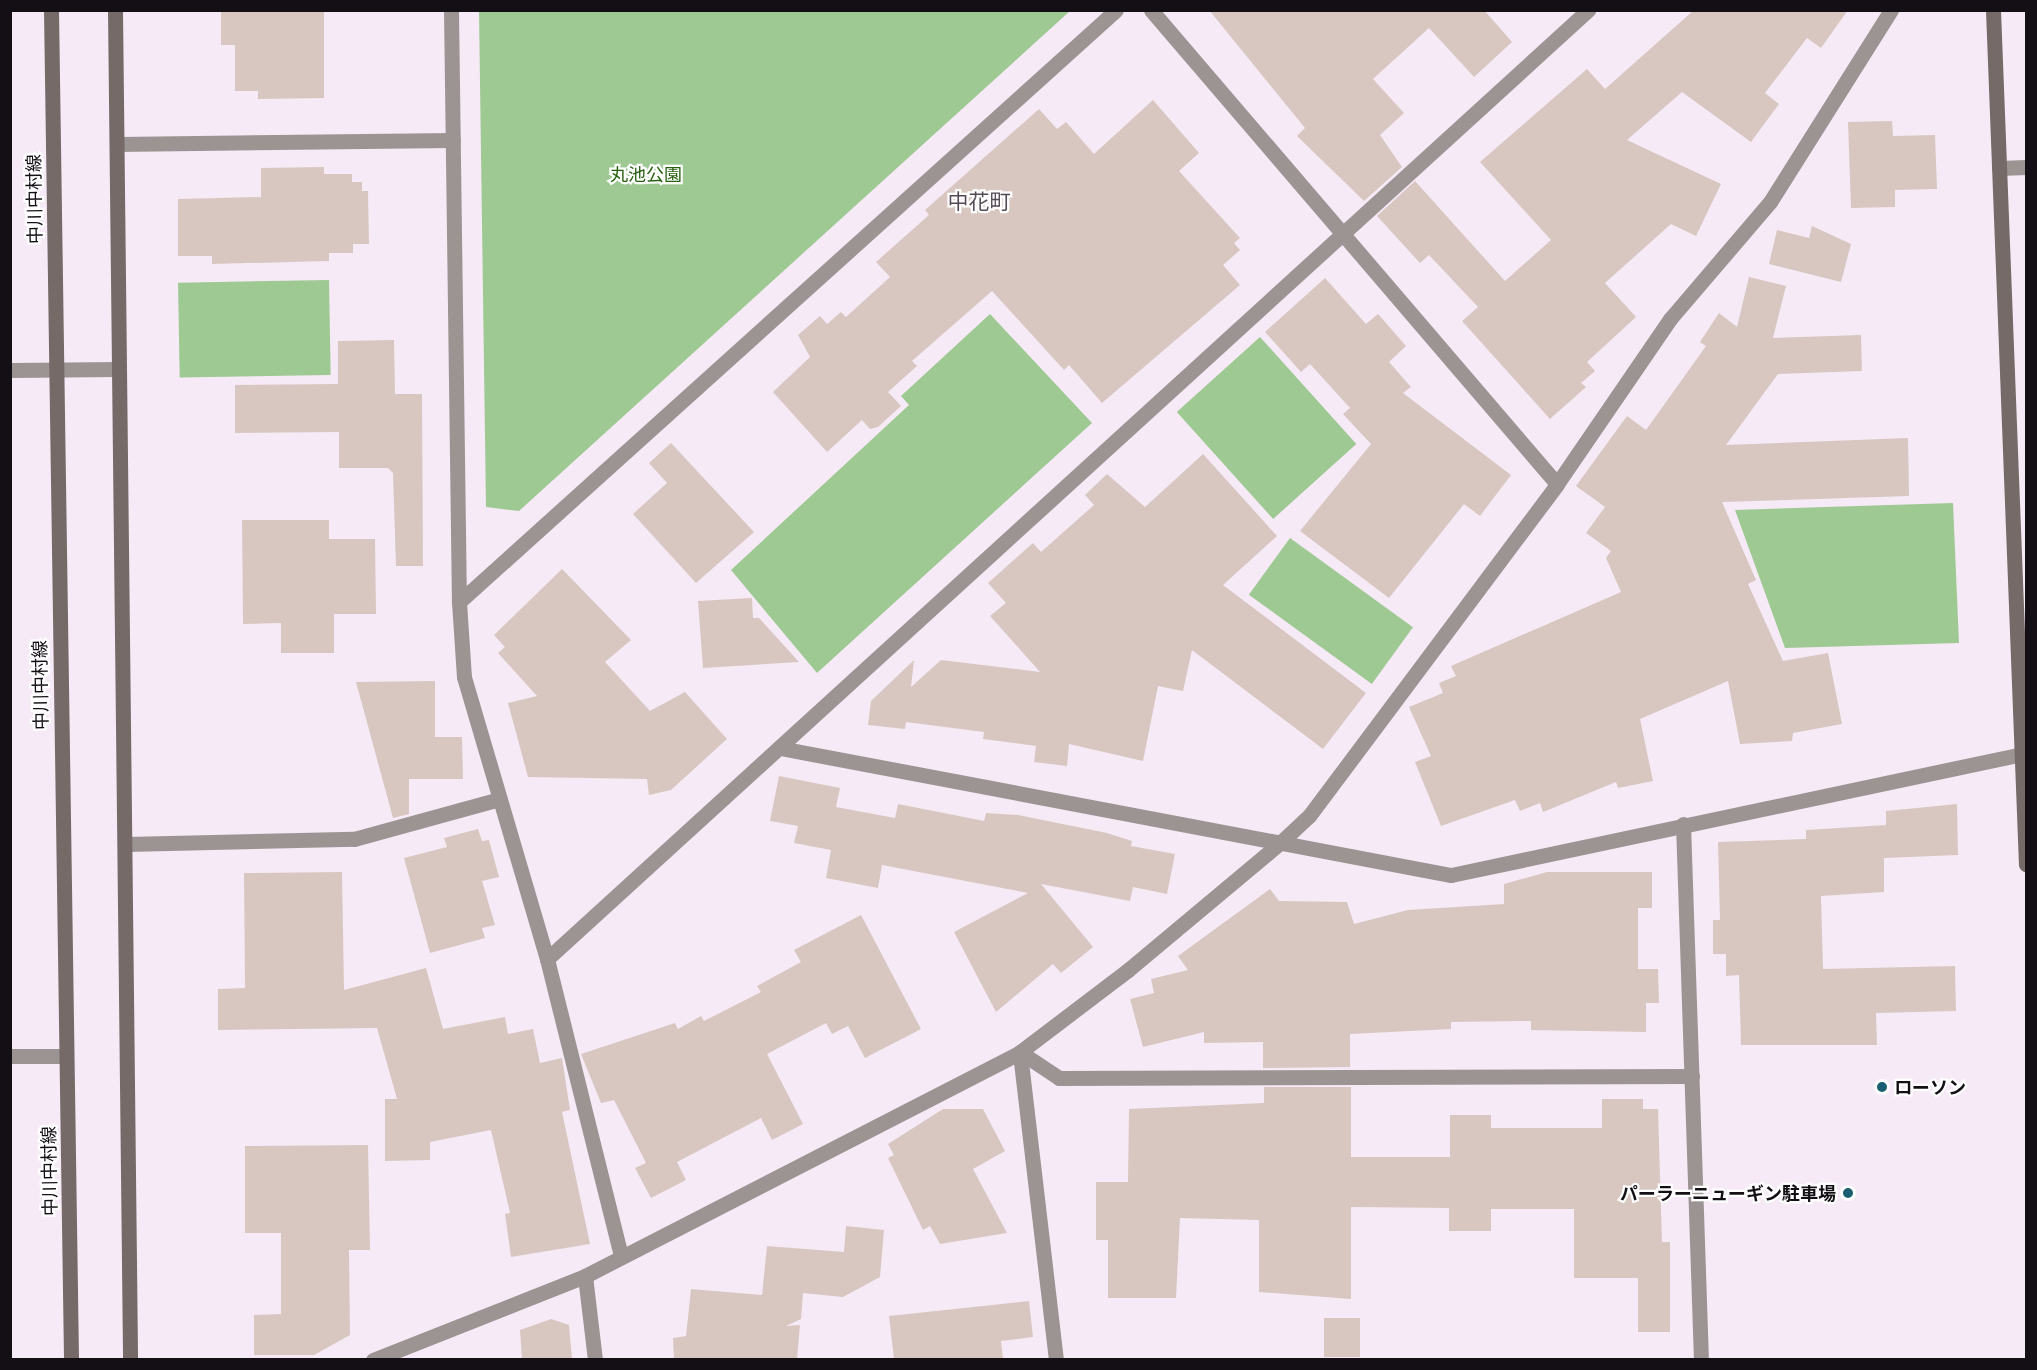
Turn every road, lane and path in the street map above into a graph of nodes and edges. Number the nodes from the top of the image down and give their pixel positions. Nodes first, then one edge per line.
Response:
1 (51, 10) edge
2 (115, 10) edge
3 (451, 10) edge
4 (1116, 10) edge
5 (1150, 10) edge
6 (1588, 10) edge
7 (1891, 10) edge
8 (1993, 10) edge
9 (453, 140) junction
10 (117, 144) junction
11 (2026, 167) edge
12 (1999, 168) junction
13 (1340, 233) junction
14 (119, 369) junction
15 (10, 370) edge
16 (55, 370) junction
17 (1557, 484) junction
18 (459, 602) junction
19 (780, 748) junction
20 (2022, 754) junction
21 (2025, 792) edge
22 (500, 799) junction
23 (1683, 825) junction
24 (1281, 842) junction
25 (126, 844) junction
26 (2026, 864) edge
27 (547, 959) junction
28 (1020, 1052) junction
29 (10, 1056) edge
30 (66, 1056) junction
31 (1692, 1076) junction
32 (621, 1255) junction
33 (585, 1276) junction
34 (71, 1359) edge
35 (130, 1359) edge
36 (373, 1359) edge
37 (595, 1359) edge
38 (1056, 1359) edge
39 (1701, 1359) edge

1 - 16 main road, 中川中村線
2 - 10 main road
3 - 9 street
4 - 18 street
5 - 13 street
6 - 13 street
7 - 17 street
8 - 12 main road
9 - 10 street
9 - 18 street
10 - 14 main road
11 - 12 street
12 - 20 main road
13 - 17 street
13 - 19 street
14 - 16 street
14 - 25 main road
15 - 16 street
16 - 30 main road, 中川中村線
17 - 24 street
18 - 22 street
19 - 24 street
19 - 27 street
20 - 21 main road
20 - 23 street
21 - 26 main road
22 - 25 street
22 - 27 street
23 - 24 street
23 - 31 street
24 - 28 street
25 - 35 main road
27 - 32 street
28 - 31 street
28 - 32 street
28 - 38 street
29 - 30 street
30 - 34 main road, 中川中村線
31 - 39 street
32 - 33 street
33 - 36 street
33 - 37 street

